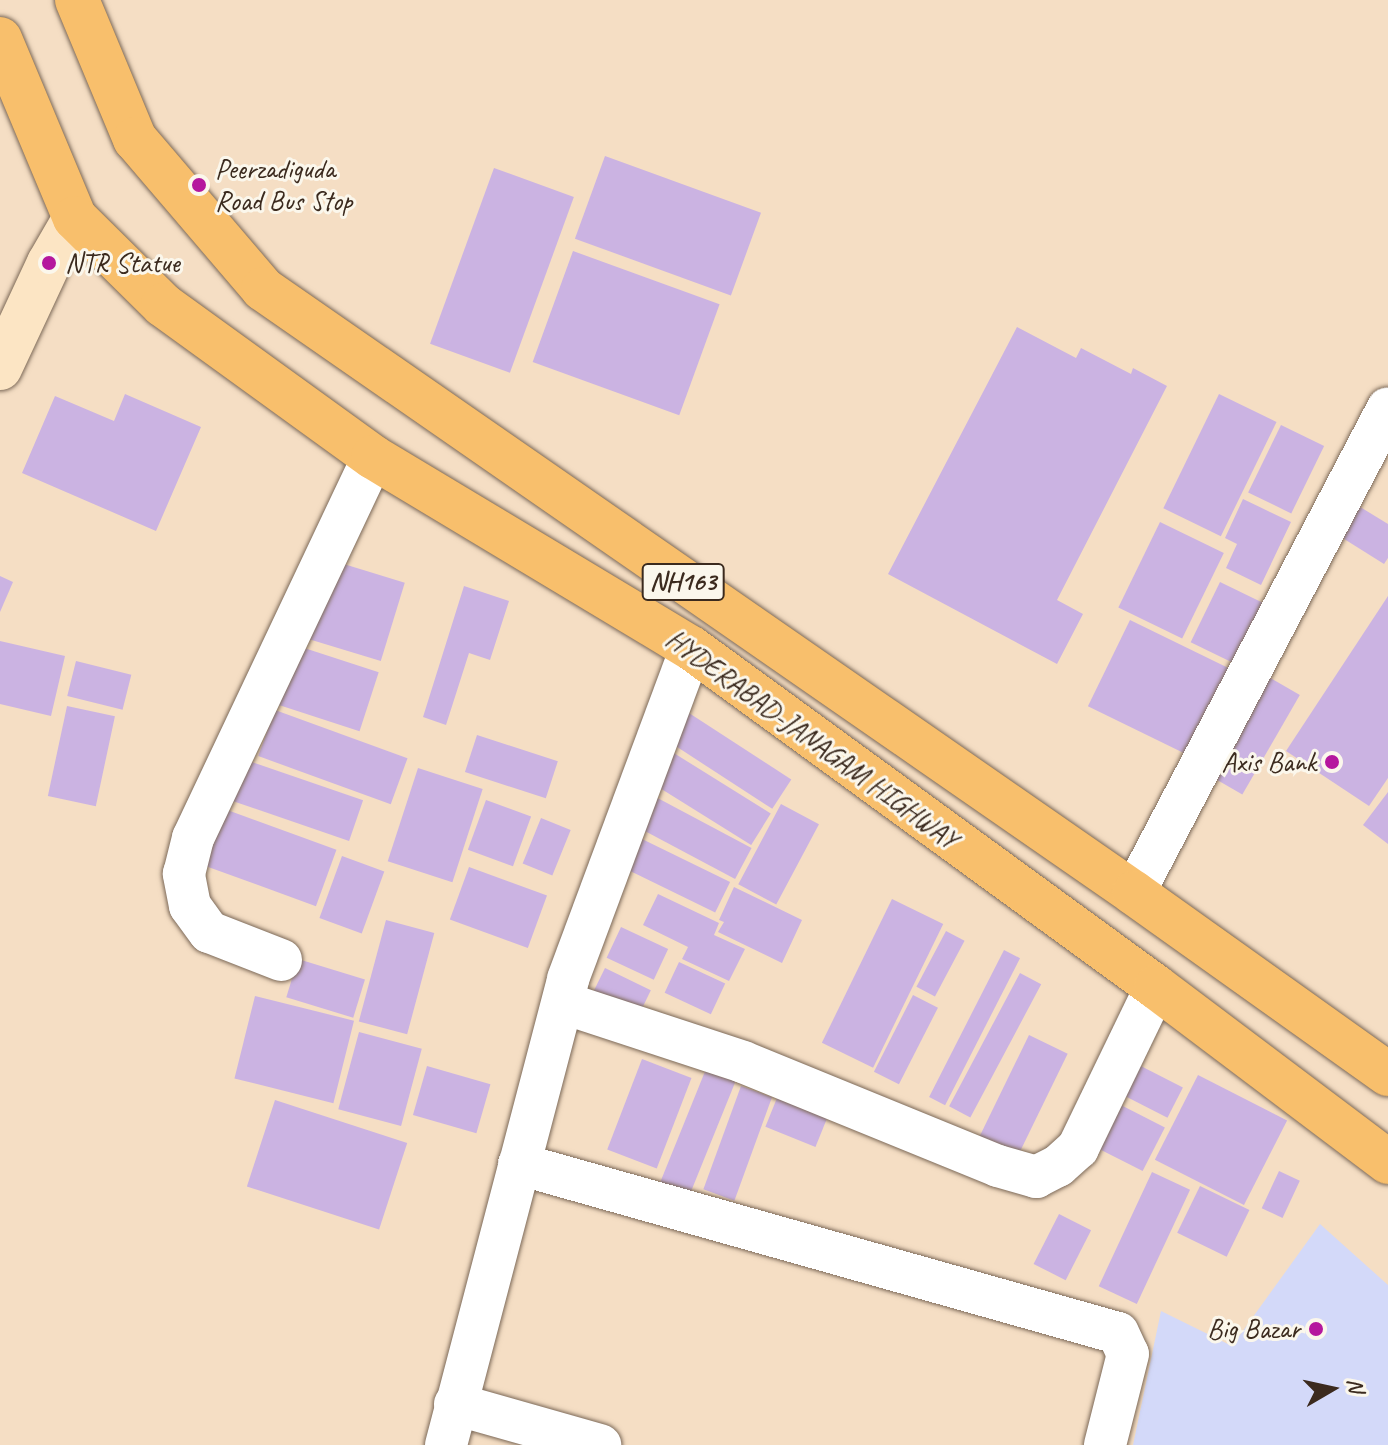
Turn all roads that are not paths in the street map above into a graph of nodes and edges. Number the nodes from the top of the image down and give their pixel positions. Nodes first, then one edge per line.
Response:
1 (77, 0) edge
2 (0, 39) edge
3 (75, 218) junction
4 (0, 368) edge
5 (1388, 408) edge
6 (373, 457) junction
7 (691, 648) junction
8 (1134, 893) junction
9 (1223, 956) junction
10 (281, 960) dead end
11 (1172, 1000) junction
12 (564, 1003) junction
13 (1388, 1074) edge
14 (1388, 1162) edge
15 (519, 1164) junction
16 (455, 1404) junction
17 (446, 1445) edge
18 (600, 1445) edge
19 (1105, 1445) edge

1 - 8 highway, HYDERABAD-JANAGAM HIGHWAY / NH163
2 - 3 highway, HYDERABAD-JANAGAM HIGHWAY / NH163
3 - 4 street
3 - 6 highway, HYDERABAD-JANAGAM HIGHWAY / NH163
5 - 8 street
6 - 7 highway, HYDERABAD-JANAGAM HIGHWAY / NH163
6 - 10 street
7 - 11 highway, HYDERABAD-JANAGAM HIGHWAY / NH163
7 - 12 street
8 - 9 highway, HYDERABAD-JANAGAM HIGHWAY / NH163
9 - 11 highway
9 - 13 highway, HYDERABAD-JANAGAM HIGHWAY / NH163
11 - 12 street
11 - 14 highway, HYDERABAD-JANAGAM HIGHWAY / NH163
12 - 15 street
15 - 16 street
15 - 19 street
16 - 17 street
16 - 18 street

